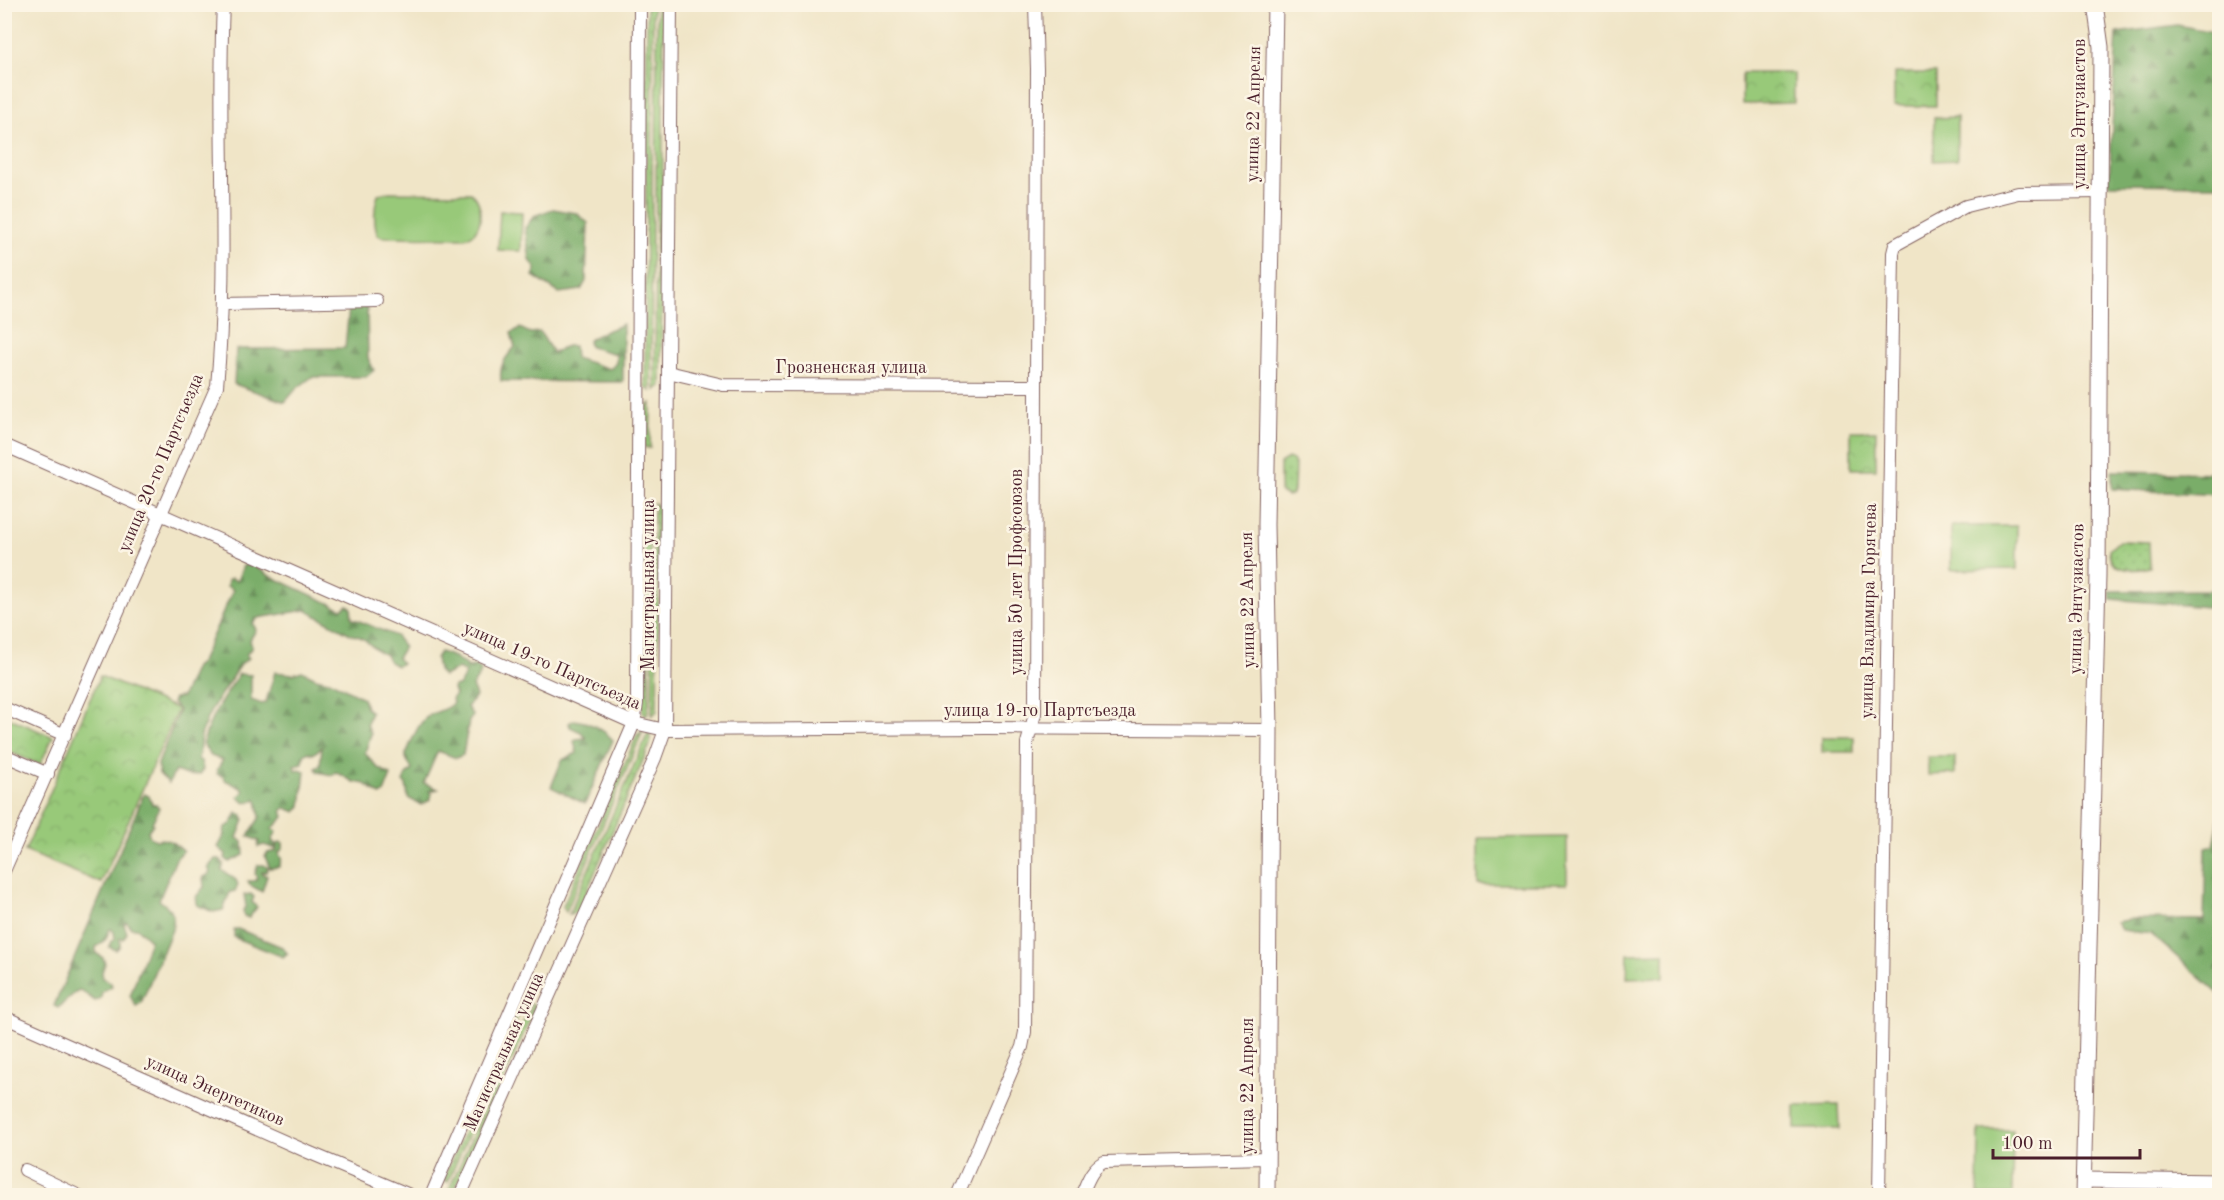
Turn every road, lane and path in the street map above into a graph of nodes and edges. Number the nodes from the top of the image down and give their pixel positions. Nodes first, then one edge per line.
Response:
1 (223, 4) edge
2 (640, 4) edge
3 (671, 4) edge
4 (1035, 4) edge
5 (1275, 4) edge
6 (2096, 4) edge
7 (2100, 192) junction
8 (377, 301) dead end
9 (222, 304) junction
10 (668, 372) junction
11 (1035, 386) junction
12 (4, 445) edge
13 (160, 514) junction
14 (4, 708) edge
15 (634, 723) junction
16 (1033, 728) junction
17 (665, 730) junction
18 (1270, 730) junction
19 (65, 735) junction
20 (4, 755) edge
21 (48, 774) junction
22 (4, 871) edge
23 (4, 1017) edge
24 (1267, 1158) junction
25 (25, 1170) dead end
26 (2084, 1180) junction
27 (2220, 1182) edge
28 (79, 1196) edge
29 (412, 1196) edge
30 (431, 1196) edge
31 (460, 1196) edge
32 (957, 1196) edge
33 (1081, 1196) edge
34 (1267, 1196) edge
35 (1879, 1196) edge
36 (2083, 1196) edge

1 - 9 street, улица 20-го Партсъезда
2 - 15 street, Магистральная улица
3 - 10 street, Магистральная улица
4 - 11 street, улица 50 лет Профсоюзов
5 - 18 main road, улица 22 Апреля
6 - 7 main road, улица Энтузиастов
7 - 26 main road, улица Энтузиастов
7 - 35 street, улица Владимира Горячева
8 - 9 street
9 - 13 street, улица 20-го Партсъезда
10 - 11 street, Грозненская улица
10 - 17 street, Магистральная улица
11 - 16 street, улица 50 лет Профсоюзов
12 - 13 street, улица 19-го Партсъезда
13 - 15 street, улица 19-го Партсъезда
13 - 19 street, улица 20-го Партсъезда
14 - 19 street
15 - 17 street, улица 19-го Партсъезда
15 - 30 street, Магистральная улица
16 - 17 street, улица 19-го Партсъезда
16 - 18 street, улица 19-го Партсъезда
16 - 32 street, улица 50 лет Профсоюзов
17 - 31 street, Магистральная улица
18 - 24 main road, улица 22 Апреля
19 - 21 street, улица 20-го Партсъезда
20 - 21 street
21 - 22 street, улица 20-го Партсъезда
23 - 29 street, улица Энергетиков
24 - 33 street
24 - 34 main road, улица 22 Апреля
25 - 28 street
26 - 27 main road
26 - 36 main road, улица Энтузиастов

